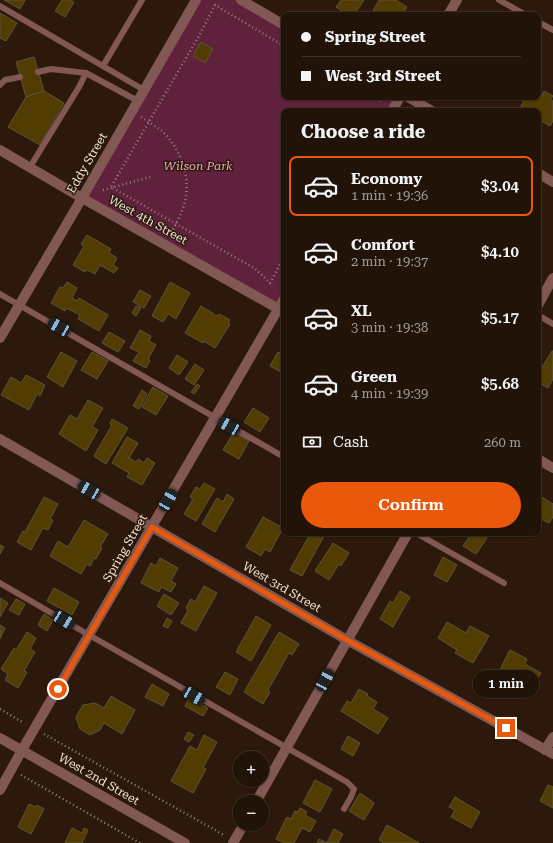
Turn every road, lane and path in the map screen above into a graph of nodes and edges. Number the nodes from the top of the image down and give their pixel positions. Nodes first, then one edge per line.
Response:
1 (142, 0) edge
2 (196, 0) edge
3 (241, 0) edge
4 (457, 0) edge
5 (499, 0) edge
6 (0, 6) edge
7 (450, 12) edge
8 (521, 12) edge
9 (281, 23) edge
10 (541, 24) edge
11 (553, 30) edge
12 (281, 44) edge
13 (103, 66) junction
14 (38, 72) dead end
15 (86, 73) junction
16 (20, 77) dead end
17 (0, 85) edge
18 (144, 90) junction
19 (380, 100) edge
20 (413, 100) edge
21 (138, 101) junction
22 (381, 107) dead end
23 (427, 108) edge
24 (132, 112) junction
25 (149, 122) junction
26 (0, 150) edge
27 (30, 167) junction
28 (541, 175) edge
29 (150, 177) dead end
30 (553, 182) edge
31 (110, 187) junction
32 (103, 190) dead end
33 (82, 198) junction
34 (176, 224) junction
35 (165, 245) junction
36 (281, 263) edge
37 (553, 278) edge
38 (0, 294) edge
39 (541, 300) edge
40 (20, 304) junction
41 (281, 305) edge
42 (281, 308) edge
43 (541, 317) edge
44 (553, 324) edge
45 (0, 338) edge
46 (215, 418) junction
47 (0, 439) edge
48 (281, 455) edge
49 (541, 461) edge
50 (553, 468) edge
51 (152, 527) junction
52 (406, 536) edge
53 (421, 536) edge
54 (0, 583) edge
55 (504, 583) dead end
56 (89, 635) junction
57 (347, 640) junction
58 (0, 709) edge
59 (34, 729) junction
60 (553, 737) edge
61 (0, 738) edge
62 (286, 748) junction
63 (22, 750) junction
64 (549, 752) edge
65 (11, 769) junction
66 (0, 790) edge
67 (260, 795) edge
68 (344, 809) dead end
69 (240, 831) edge
70 (234, 842) edge
71 (140, 843) edge
72 (185, 843) edge

1 - 13 lane
2 - 18 street, Eddy Street
3 - 9 street
4 - 7 street
5 - 8 lane
6 - 13 lane
10 - 11 lane
12 - 25 path
13 - 18 lane
14 - 15 lane
15 - 21 lane
15 - 27 lane
16 - 17 lane
18 - 21 street, Eddy Street
19 - 22 path
20 - 23 street
21 - 24 street, Eddy Street
24 - 25 path
24 - 33 street, Eddy Street
25 - 31 path
25 - 34 path
26 - 27 street, West 4th Street
27 - 33 street, West 4th Street
28 - 30 street
29 - 31 path
31 - 32 path
31 - 34 path
33 - 35 street, West 4th Street
33 - 40 street, Eddy Street
34 - 35 path
34 - 36 path
35 - 41 street, West 4th Street
37 - 39 street
38 - 40 lane
40 - 45 street, Eddy Street
40 - 46 lane
42 - 46 street, Spring Street
43 - 44 lane
46 - 48 lane
46 - 51 street, Spring Street
47 - 51 street, West 3rd Street
49 - 50 street
51 - 56 street, Spring Street
51 - 57 street, West 3rd Street
52 - 57 street
53 - 55 lane
54 - 56 lane
56 - 59 street, Spring Street
56 - 62 lane
57 - 62 street
57 - 64 street, West 3rd Street
58 - 59 path
59 - 63 street, Spring Street
59 - 70 path
60 - 64 street
61 - 63 street, West 2nd Street
62 - 67 street
62 - 68 lane
63 - 65 street, Spring Street
63 - 72 street, West 2nd Street
65 - 66 street, Spring Street
65 - 71 path
69 - 70 street

